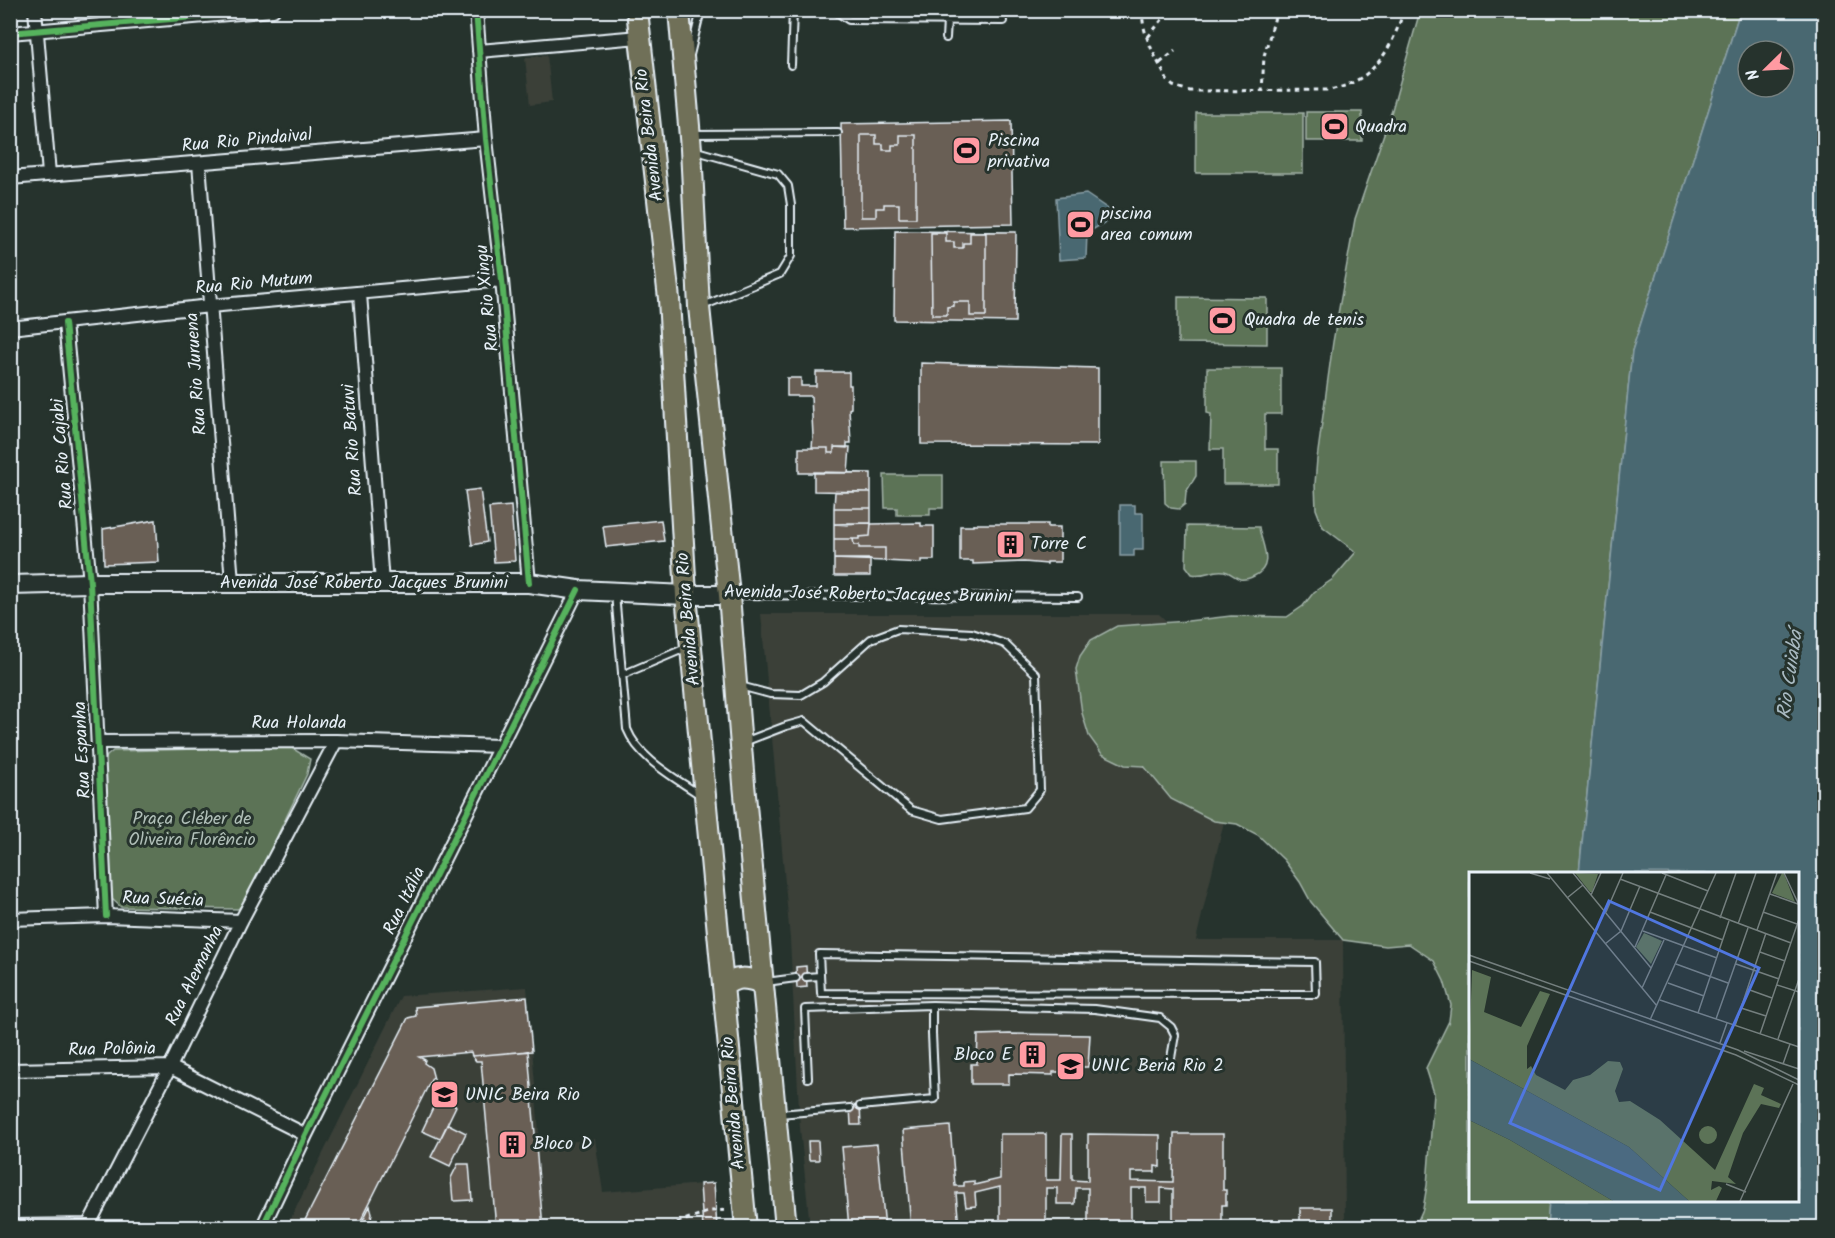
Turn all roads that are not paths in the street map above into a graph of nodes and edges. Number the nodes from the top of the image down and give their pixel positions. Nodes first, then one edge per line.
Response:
1 (35, 10) edge
2 (273, 10) edge
3 (476, 10) edge
4 (637, 10) edge
5 (679, 10) edge
6 (701, 10) edge
7 (793, 10) edge
8 (834, 10) edge
9 (184, 15) edge
10 (947, 21) junction
11 (1003, 21) dead end
12 (37, 30) junction
13 (10, 33) edge
14 (639, 37) junction
15 (946, 38) dead end
16 (479, 51) junction
17 (791, 65) dead end
18 (685, 76) junction
19 (838, 133) dead end
20 (486, 139) junction
21 (690, 142) junction
22 (199, 163) junction
23 (49, 174) junction
24 (10, 178) edge
25 (502, 280) junction
26 (360, 294) junction
27 (669, 298) junction
28 (210, 306) junction
29 (699, 307) junction
30 (65, 323) junction
31 (10, 328) edge
32 (232, 582) junction
33 (90, 583) junction
34 (382, 583) junction
35 (529, 583) junction
36 (10, 585) edge
37 (578, 590) junction
38 (615, 591) junction
39 (686, 595) junction
40 (729, 595) junction
41 (1078, 597) dead end
42 (691, 646) junction
43 (622, 675) junction
44 (736, 685) junction
45 (336, 741) junction
46 (98, 742) junction
47 (741, 743) junction
48 (500, 746) junction
49 (705, 799) junction
50 (106, 916) junction
51 (10, 919) edge
52 (241, 921) junction
53 (820, 976) junction
54 (806, 977) dead end
55 (796, 978) dead end
56 (763, 983) junction
57 (723, 987) junction
58 (932, 1005) junction
59 (1171, 1058) dead end
60 (170, 1067) junction
61 (10, 1070) edge
62 (808, 1078) dead end
63 (860, 1106) dead end
64 (850, 1107) dead end
65 (776, 1115) junction
66 (306, 1135) junction
67 (746, 1218) edge
68 (10, 1226) edge
69 (88, 1226) edge
70 (262, 1227) edge
71 (786, 1227) edge

1 - 12 street
2 - 9 street
3 - 16 street, Rua Rio Xingu
4 - 14 main road, Avenida Beira Rio
5 - 18 main road, Avenida Beira Rio
6 - 18 lane
7 - 17 lane
8 - 10 lane
9 - 12 street
10 - 11 lane
10 - 15 lane
12 - 13 street
12 - 23 street
14 - 16 street
14 - 27 main road, Avenida Beira Rio
16 - 20 street, Rua Rio Xingu
18 - 21 main road, Avenida Beira Rio
19 - 21 lane
20 - 22 street, Rua Rio Pindaival
20 - 25 street, Rua Rio Xingu
21 - 29 main road, Avenida Beira Rio
21 - 29 lane
22 - 23 street, Rua Rio Pindaival
22 - 28 street, Rua Rio Juruena
23 - 24 street, Rua Rio Pindaival
25 - 26 street, Rua Rio Mutum
25 - 35 street, Rua Rio Xingu
26 - 28 street, Rua Rio Mutum
26 - 34 street, Rua Rio Batuvi
27 - 29 main road
27 - 39 main road, Avenida Beira Rio
28 - 30 street, Rua Rio Mutum
28 - 32 street, Rua Rio Juruena
29 - 40 main road, Avenida Beira Rio
30 - 31 street, Rua Rio Mutum
30 - 33 street, Rua Rio Cajabi
32 - 33 main road, Avenida José Roberto Jacques Brunini
32 - 34 main road, Avenida José Roberto Jacques Brunini
33 - 36 main road, Avenida José Roberto Jacques Brunini
33 - 46 street, Rua Espanha
34 - 35 main road, Avenida José Roberto Jacques Brunini
35 - 37 main road, Avenida José Roberto Jacques Brunini
37 - 38 main road, Avenida José Roberto Jacques Brunini
37 - 48 street, Rua Itália
38 - 39 main road, Avenida José Roberto Jacques Brunini
38 - 43 lane
39 - 40 main road, Avenida José Roberto Jacques Brunini
39 - 42 main road, Avenida Beira Rio
40 - 41 lane, Avenida José Roberto Jacques Brunini
40 - 44 main road, Avenida Beira Rio
42 - 43 lane
42 - 49 main road, Avenida Beira Rio
43 - 49 lane
44 - 47 main road, Avenida Beira Rio
44 - 47 lane
45 - 46 street, Rua Holanda
45 - 48 street, Rua Holanda
45 - 52 street, Rua Alemanha
46 - 50 street, Rua Espanha
47 - 56 main road, Avenida Beira Rio
48 - 66 street, Rua Itália
49 - 57 main road, Avenida Beira Rio
50 - 51 street, Rua Suécia
50 - 52 street, Rua Suécia
52 - 60 street, Rua Alemanha
53 - 53 lane
53 - 54 lane
55 - 56 lane
56 - 57 main road
56 - 65 main road, Avenida Beira Rio
57 - 67 main road, Avenida Beira Rio
58 - 59 lane
58 - 62 lane
58 - 63 lane
60 - 61 street, Rua Polônia
60 - 66 street, Rua Polônia
60 - 69 street, Rua Alemanha
64 - 65 lane
65 - 71 main road, Avenida Beira Rio
66 - 70 street, Rua Itália
68 - 69 street

